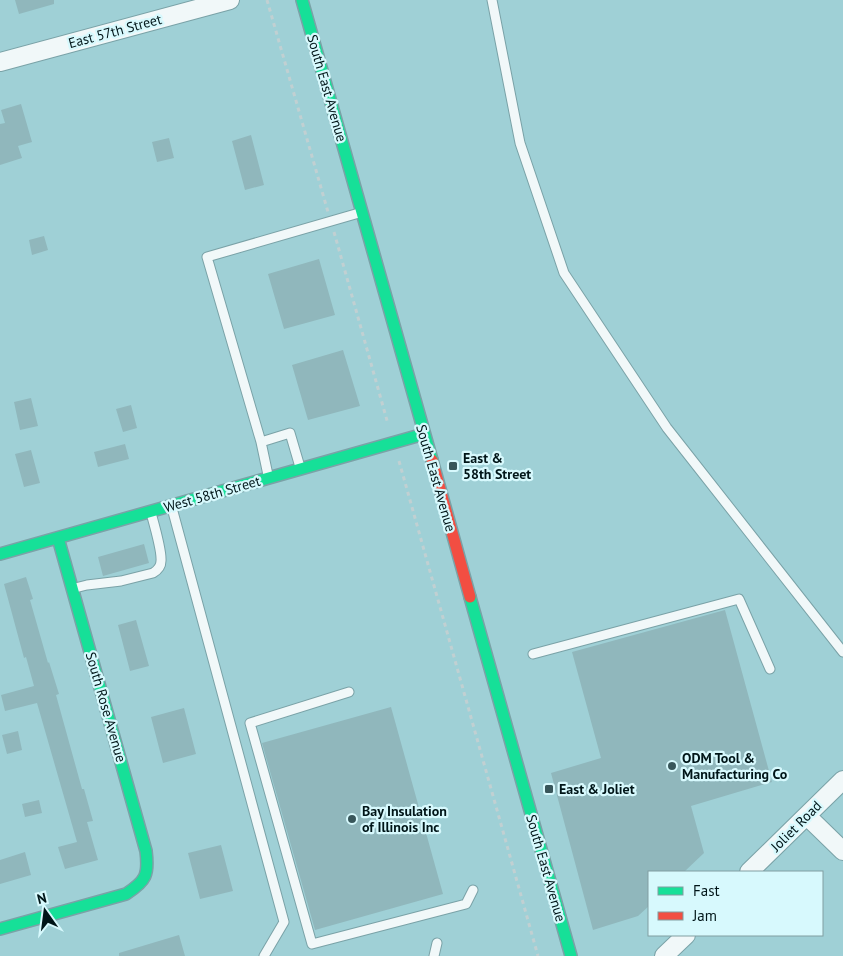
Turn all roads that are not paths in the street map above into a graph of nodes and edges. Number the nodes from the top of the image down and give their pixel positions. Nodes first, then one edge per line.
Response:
1 (230, 0) edge
2 (302, 0) edge
3 (492, 0) edge
4 (0, 62) edge
5 (361, 212) junction
6 (424, 434) junction
7 (261, 442) junction
8 (300, 469) junction
9 (269, 478) junction
10 (171, 505) junction
11 (151, 511) junction
12 (58, 538) junction
13 (0, 554) edge
14 (72, 589) junction
15 (843, 652) edge
16 (534, 654) dead end
17 (770, 669) dead end
18 (349, 692) dead end
19 (843, 780) edge
20 (807, 816) junction
21 (843, 852) edge
22 (751, 871) edge
23 (473, 890) dead end
24 (0, 929) edge
25 (685, 936) edge
26 (437, 943) dead end
27 (264, 956) edge
28 (434, 956) edge
29 (571, 956) edge
30 (664, 956) edge

1 - 4 street, East 57th Street
2 - 5 main road, South East Avenue
3 - 15 lane
5 - 6 main road, South East Avenue
5 - 7 lane
6 - 8 main road, West 58th Street
6 - 29 main road, South East Avenue
7 - 8 lane
7 - 9 lane
8 - 9 main road, West 58th Street
9 - 10 main road, West 58th Street
10 - 11 main road, West 58th Street
10 - 27 lane
11 - 12 main road, West 58th Street
11 - 14 lane
12 - 13 main road, West 58th Street
12 - 14 main road, South Rose Avenue
14 - 24 main road, South Rose Avenue
16 - 17 lane
18 - 23 lane
19 - 20 street, Joliet Road
20 - 21 street
20 - 22 street, Joliet Road
25 - 30 street
26 - 28 lane

